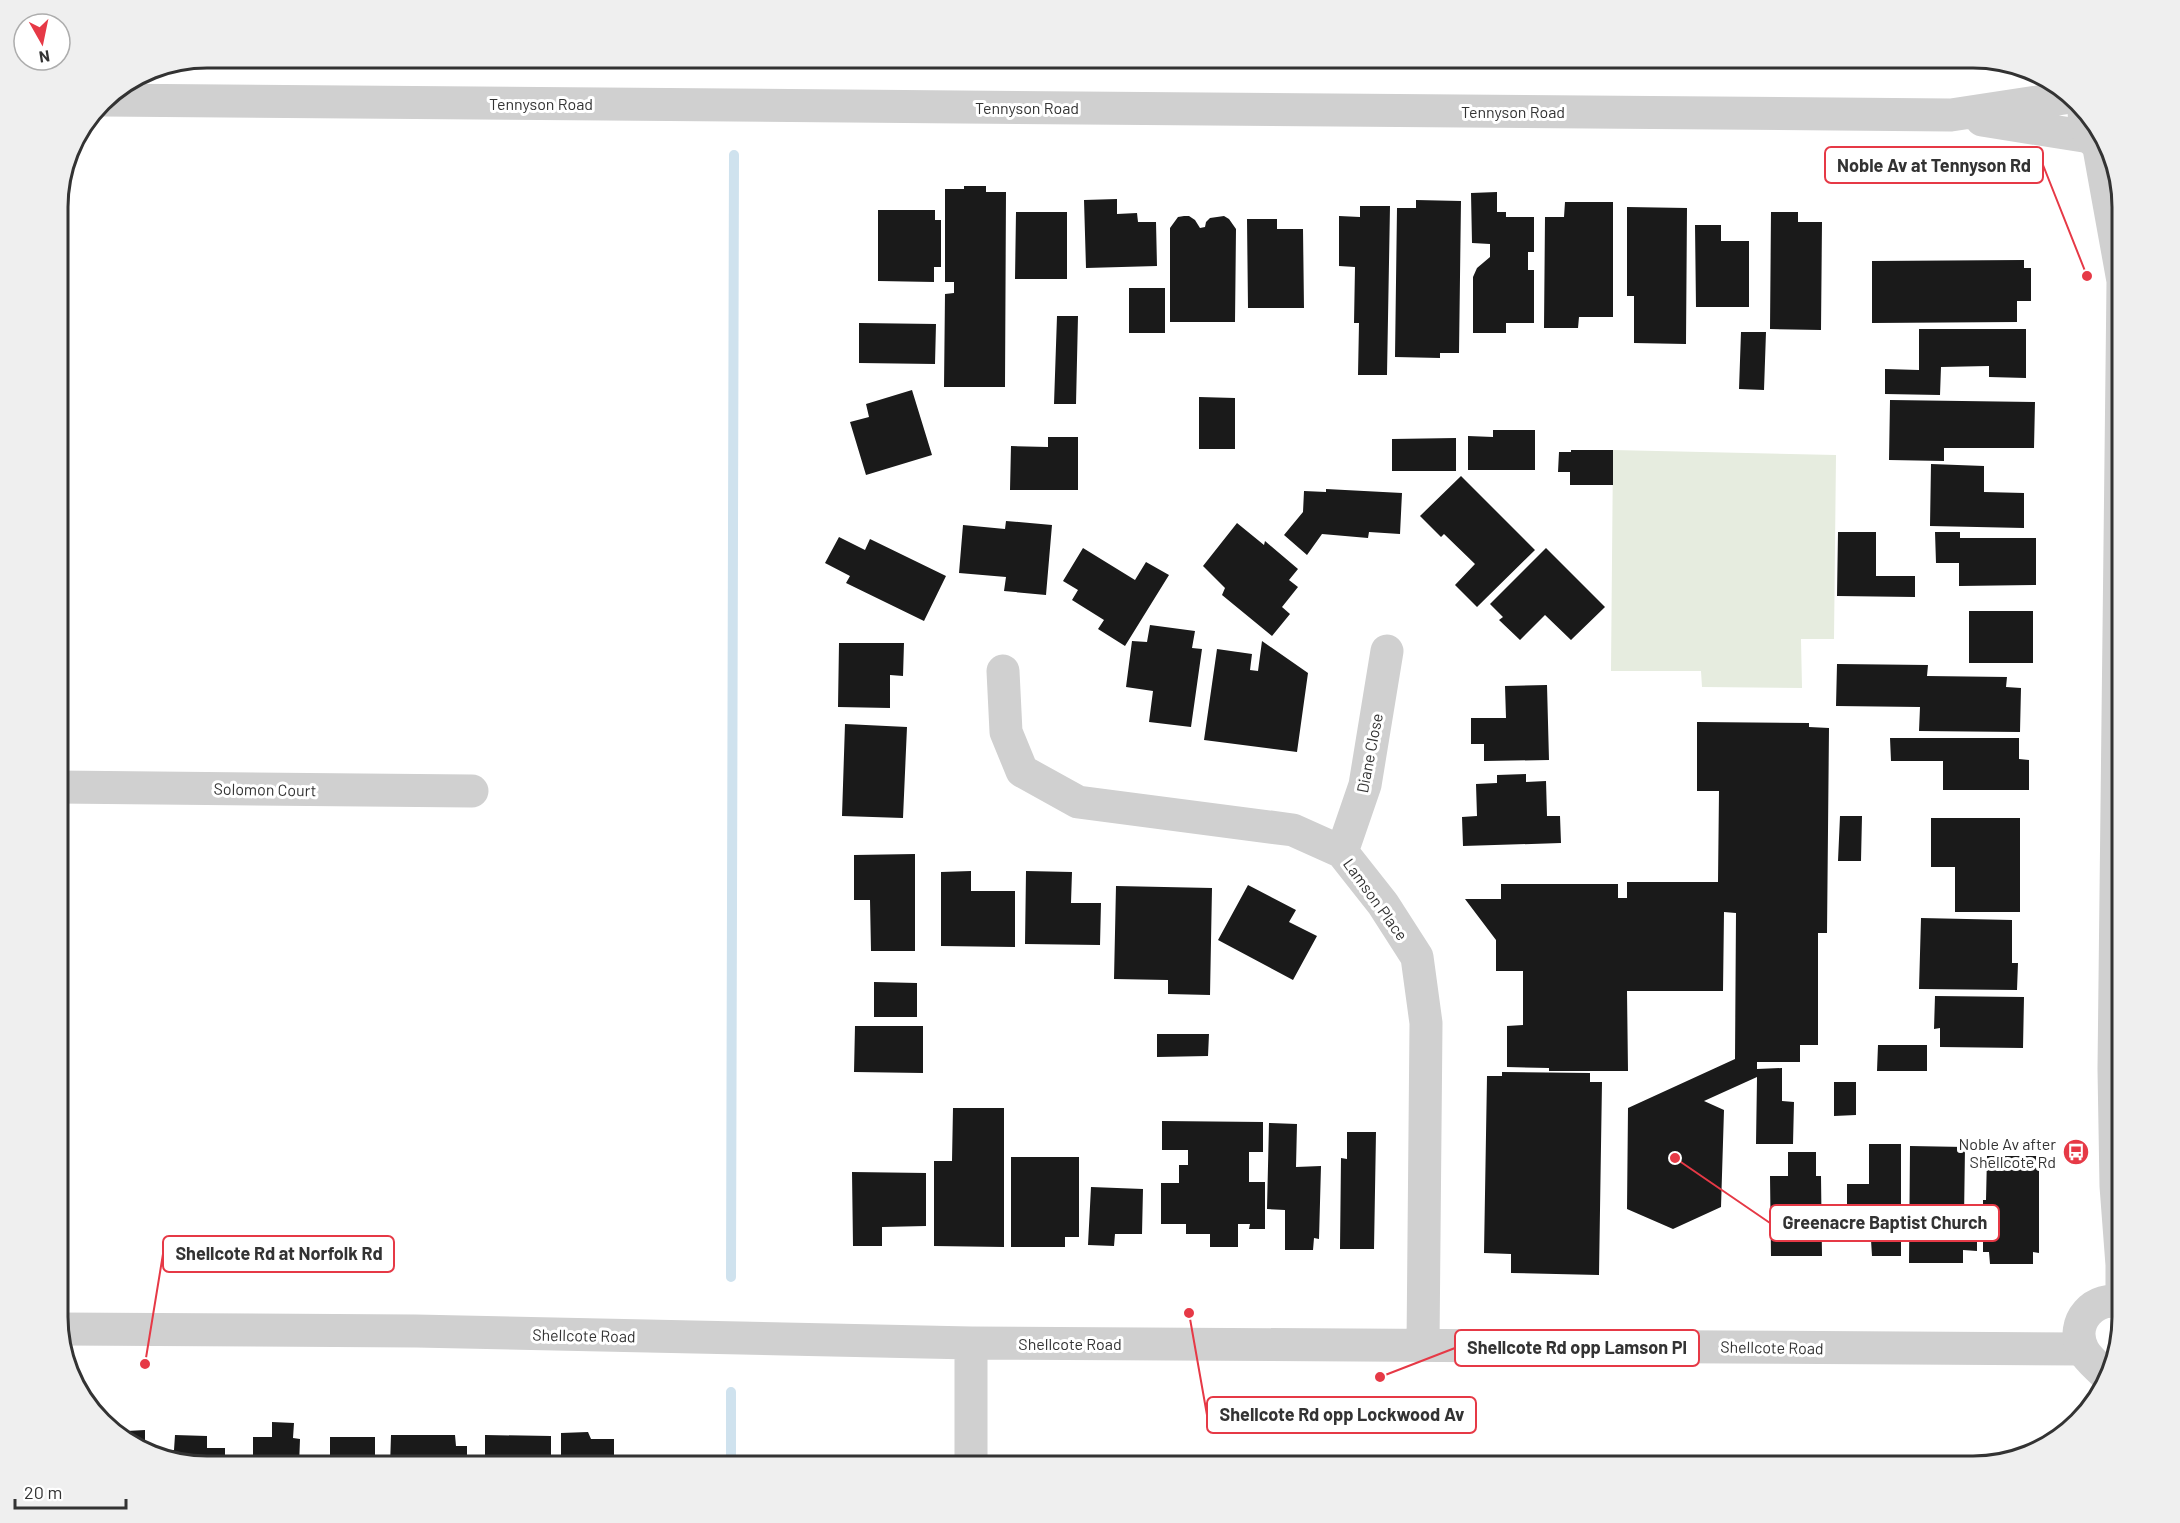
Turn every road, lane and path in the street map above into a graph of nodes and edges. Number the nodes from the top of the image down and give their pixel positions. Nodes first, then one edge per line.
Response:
1 (2061, 99) edge
2 (117, 100) edge
3 (1951, 115) junction
4 (2095, 138) edge
5 (2095, 140) edge
6 (2112, 225) edge
7 (1388, 651) dead end
8 (1003, 671) dead end
9 (68, 787) edge
10 (472, 791) dead end
11 (1342, 852) junction
12 (2112, 1300) edge
13 (68, 1329) edge
14 (971, 1343) junction
15 (1423, 1345) junction
16 (2082, 1349) junction
17 (2102, 1370) edge
18 (971, 1456) edge

1 - 3 street, Tennyson Road
2 - 3 street, Tennyson Road
3 - 4 street, Tennyson Road
5 - 6 street
7 - 11 street, Diane Close
8 - 11 street, Lamson Place
9 - 10 street, Solomon Court
11 - 15 street, Lamson Place
12 - 16 street
13 - 14 street, Shellcote Road
14 - 15 street, Shellcote Road
14 - 18 street
15 - 16 street, Shellcote Road
16 - 17 street

